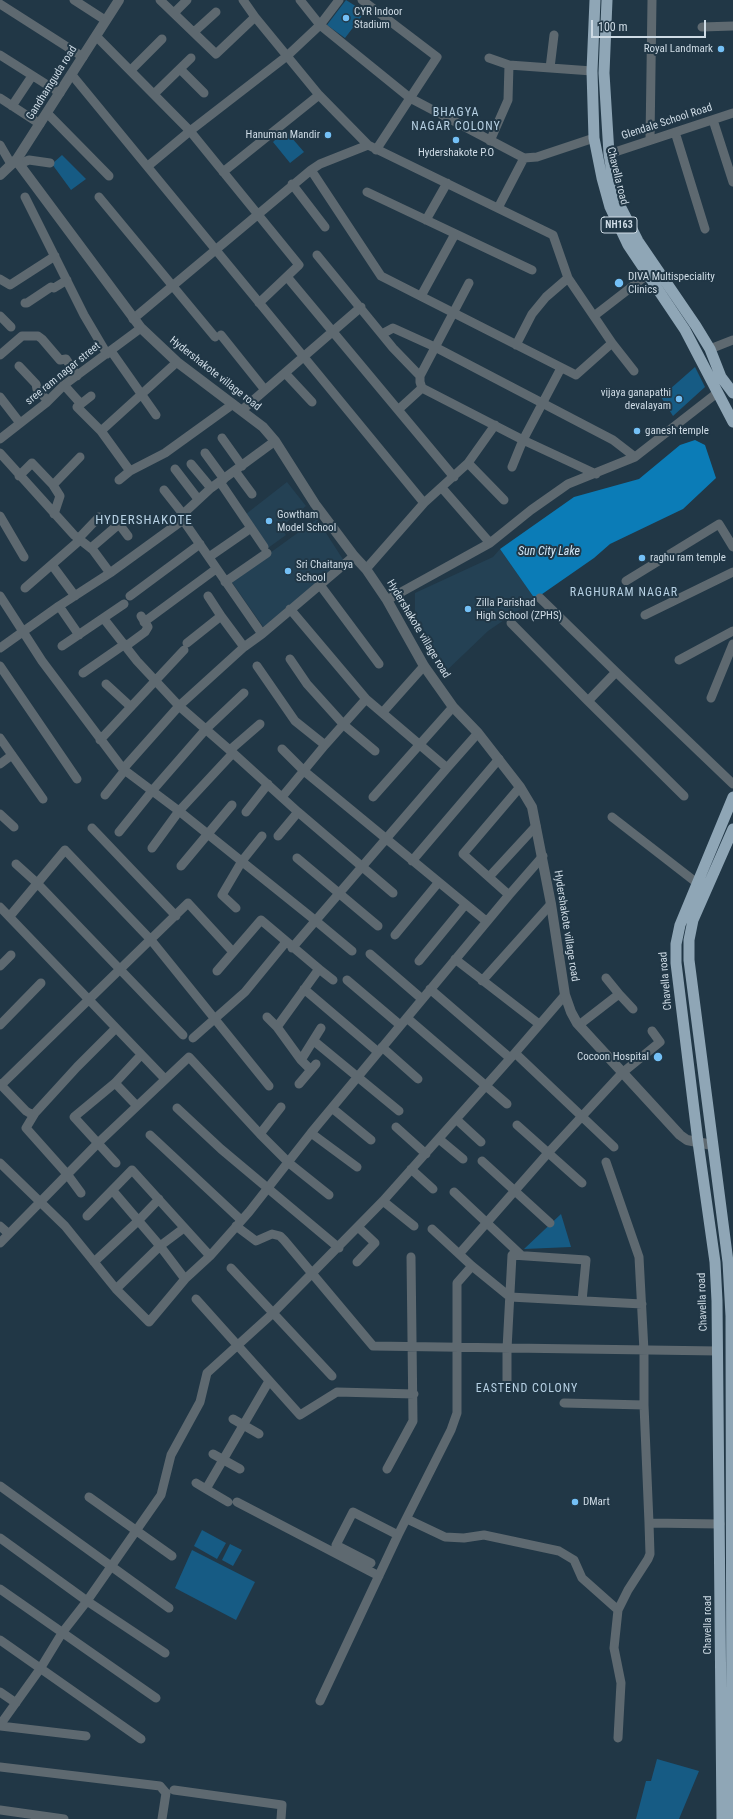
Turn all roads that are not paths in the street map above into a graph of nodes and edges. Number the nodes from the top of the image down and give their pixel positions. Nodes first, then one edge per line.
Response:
1 (74, 0) edge
2 (119, 0) edge
3 (160, 0) edge
4 (187, 0) edge
5 (300, 0) edge
6 (339, 0) edge
7 (362, 0) edge
8 (595, 0) edge
9 (607, 0) edge
10 (652, 0) edge
11 (245, 1) edge
12 (0, 4) edge
13 (216, 12) dead end
14 (174, 13) junction
15 (255, 17) junction
16 (106, 20) junction
17 (320, 25) junction
18 (733, 26) edge
19 (702, 27) dead end
20 (194, 32) junction
21 (96, 36) junction
22 (554, 36) dead end
23 (162, 39) dead end
24 (0, 54) edge
25 (287, 56) junction
26 (82, 57) junction
27 (191, 58) dead end
28 (488, 58) dead end
29 (509, 65) junction
30 (550, 68) junction
31 (180, 69) junction
32 (131, 70) junction
33 (592, 71) junction
34 (72, 75) junction
35 (32, 76) junction
36 (60, 93) junction
37 (204, 93) dead end
38 (154, 94) junction
39 (319, 96) junction
40 (0, 98) edge
41 (410, 98) junction
42 (12, 106) junction
43 (47, 113) junction
44 (733, 113) edge
45 (713, 120) junction
46 (40, 124) junction
47 (190, 131) junction
48 (675, 132) junction
49 (594, 138) junction
50 (650, 140) junction
51 (490, 141) junction
52 (0, 145) edge
53 (372, 148) junction
54 (608, 154) junction
55 (524, 158) junction
56 (16, 163) junction
57 (50, 163) dead end
58 (148, 166) junction
59 (311, 170) junction
60 (1, 171) edge
61 (224, 172) junction
62 (109, 176) dead end
63 (733, 182) edge
64 (448, 183) junction
65 (292, 184) junction
66 (367, 192) dead end
67 (25, 197) dead end
68 (99, 197) dead end
69 (498, 208) junction
70 (257, 214) junction
71 (426, 220) junction
72 (325, 227) dead end
73 (705, 229) dead end
74 (455, 234) junction
75 (215, 250) junction
76 (317, 255) dead end
77 (55, 256) junction
78 (532, 270) dead end
79 (647, 275) junction
80 (288, 278) junction
81 (568, 278) junction
82 (0, 279) edge
83 (67, 280) junction
84 (469, 283) dead end
85 (172, 286) junction
86 (421, 296) junction
87 (25, 303) dead end
88 (259, 303) junction
89 (361, 308) junction
90 (453, 312) junction
91 (0, 316) edge
92 (594, 316) junction
93 (133, 319) junction
94 (11, 327) dead end
95 (141, 328) junction
96 (333, 331) junction
97 (382, 334) junction
98 (733, 340) edge
99 (612, 343) junction
100 (516, 345) junction
101 (435, 347) junction
102 (710, 349) junction
103 (109, 352) junction
104 (0, 355) edge
105 (304, 357) junction
106 (177, 362) junction
107 (19, 366) dead end
108 (561, 368) junction
109 (634, 371) dead end
110 (285, 373) junction
111 (77, 376) junction
112 (420, 376) junction
113 (64, 385) junction
114 (422, 388) junction
115 (265, 390) junction
116 (732, 390) edge
117 (717, 393) junction
118 (142, 395) junction
119 (91, 396) dead end
120 (0, 397) edge
121 (48, 401) junction
122 (312, 402) dead end
123 (542, 403) junction
124 (80, 404) junction
125 (233, 404) junction
126 (399, 409) junction
127 (242, 410) junction
128 (156, 415) dead end
129 (733, 422) edge
130 (20, 423) junction
131 (494, 425) junction
132 (100, 431) junction
133 (222, 438) dead end
134 (0, 439) edge
135 (523, 440) junction
136 (275, 441) junction
137 (0, 453) edge
138 (205, 453) dead end
139 (80, 457) dead end
140 (635, 457) junction
141 (468, 463) junction
142 (191, 464) dead end
143 (512, 467) dead end
144 (239, 469) junction
145 (175, 470) dead end
146 (130, 471) junction
147 (596, 474) junction
148 (19, 476) junction
149 (454, 477) junction
150 (119, 480) dead end
151 (222, 481) junction
152 (53, 485) junction
153 (211, 488) junction
154 (442, 488) junction
155 (164, 490) dead end
156 (252, 494) dead end
157 (198, 499) junction
158 (504, 500) dead end
159 (424, 503) junction
160 (54, 514) junction
161 (0, 516) edge
162 (100, 517) dead end
163 (183, 517) junction
164 (251, 528) junction
165 (128, 536) dead end
166 (79, 540) junction
167 (490, 543) junction
168 (200, 544) junction
169 (733, 547) edge
170 (91, 548) junction
171 (354, 556) junction
172 (24, 557) dead end
173 (209, 557) junction
174 (52, 564) junction
175 (216, 569) junction
176 (366, 569) junction
177 (733, 572) edge
178 (110, 573) junction
179 (626, 581) dead end
180 (225, 582) junction
181 (320, 585) junction
182 (25, 588) dead end
183 (0, 596) edge
184 (75, 596) junction
185 (130, 596) dead end
186 (208, 596) dead end
187 (540, 598) dead end
188 (387, 600) junction
189 (124, 604) dead end
190 (59, 606) junction
191 (290, 609) junction
192 (646, 615) dead end
193 (221, 616) junction
194 (104, 619) junction
195 (510, 623) dead end
196 (23, 631) junction
197 (733, 631) edge
198 (262, 634) junction
199 (79, 635) junction
200 (733, 644) edge
201 (126, 645) junction
202 (62, 646) dead end
203 (244, 647) junction
204 (0, 648) edge
205 (290, 660) dead end
206 (679, 660) dead end
207 (379, 664) dead end
208 (0, 666) edge
209 (257, 666) dead end
210 (424, 666) junction
211 (616, 672) junction
212 (83, 673) dead end
213 (156, 681) junction
214 (106, 684) dead end
215 (244, 693) dead end
216 (711, 698) dead end
217 (366, 699) junction
218 (588, 701) junction
219 (179, 706) junction
220 (131, 707) junction
221 (453, 707) junction
222 (383, 712) junction
223 (260, 724) dead end
224 (344, 725) junction
225 (206, 729) junction
226 (478, 733) junction
227 (0, 738) edge
228 (100, 740) junction
229 (420, 744) junction
230 (325, 745) junction
231 (282, 749) dead end
232 (375, 750) dead end
233 (232, 752) junction
234 (12, 755) junction
235 (499, 759) junction
236 (0, 764) edge
237 (447, 768) junction
238 (124, 770) junction
239 (304, 770) junction
240 (77, 778) dead end
241 (268, 784) junction
242 (733, 784) edge
243 (520, 787) junction
244 (152, 791) junction
245 (105, 795) dead end
246 (684, 796) dead end
247 (282, 797) junction
248 (373, 797) dead end
249 (733, 797) edge
250 (43, 799) dead end
251 (232, 805) dead end
252 (179, 811) junction
253 (246, 812) dead end
254 (298, 812) junction
255 (0, 814) edge
256 (612, 817) dead end
257 (536, 826) junction
258 (14, 827) dead end
259 (92, 828) dead end
260 (733, 829) edge
261 (119, 832) dead end
262 (208, 834) junction
263 (262, 836) dead end
264 (278, 836) dead end
265 (385, 838) junction
266 (152, 848) dead end
267 (543, 856) junction
268 (297, 858) dead end
269 (412, 861) junction
270 (242, 862) junction
271 (16, 864) dead end
272 (362, 865) junction
273 (181, 866) dead end
274 (489, 877) junction
275 (438, 882) junction
276 (697, 883) junction
277 (37, 884) junction
278 (393, 893) dead end
279 (338, 894) junction
280 (509, 895) junction
281 (551, 904) junction
282 (465, 905) junction
283 (0, 908) edge
284 (236, 908) dead end
285 (10, 916) junction
286 (176, 916) junction
287 (316, 921) junction
288 (486, 922) junction
289 (378, 926) dead end
290 (395, 935) dead end
291 (152, 940) junction
292 (289, 945) junction
293 (352, 951) dead end
294 (233, 952) junction
295 (12, 954) dead end
296 (370, 954) dead end
297 (455, 959) junction
298 (419, 961) dead end
299 (0, 966) edge
300 (319, 969) junction
301 (120, 970) junction
302 (216, 972) dead end
303 (606, 978) dead end
304 (333, 980) dead end
305 (346, 980) dead end
306 (482, 981) junction
307 (41, 983) dead end
308 (304, 989) junction
309 (430, 989) junction
310 (619, 994) junction
311 (565, 995) junction
312 (88, 999) junction
313 (422, 999) junction
314 (633, 1009) dead end
315 (267, 1017) dead end
316 (407, 1018) junction
317 (216, 1019) junction
318 (539, 1024) junction
319 (0, 1025) edge
320 (400, 1025) junction
321 (578, 1025) junction
322 (277, 1027) junction
323 (116, 1028) junction
324 (321, 1028) dead end
325 (652, 1031) dead end
326 (183, 1035) dead end
327 (193, 1038) dead end
328 (314, 1041) junction
329 (380, 1050) junction
330 (141, 1054) junction
331 (513, 1056) junction
332 (301, 1060) junction
333 (622, 1073) junction
334 (358, 1076) junction
335 (165, 1079) junction
336 (418, 1079) dead end
337 (114, 1083) junction
338 (299, 1084) dead end
339 (486, 1084) junction
340 (0, 1085) edge
341 (269, 1086) dead end
342 (507, 1104) dead end
343 (136, 1105) junction
344 (282, 1107) dead end
345 (177, 1108) dead end
346 (332, 1108) junction
347 (398, 1111) dead end
348 (35, 1113) junction
349 (582, 1118) junction
350 (456, 1119) junction
351 (517, 1124) dead end
352 (396, 1127) dead end
353 (311, 1133) junction
354 (260, 1134) junction
355 (150, 1135) dead end
356 (439, 1139) junction
357 (371, 1140) dead end
358 (98, 1142) junction
359 (481, 1142) dead end
360 (698, 1142) junction
361 (712, 1145) junction
362 (614, 1148) dead end
363 (548, 1153) junction
364 (426, 1154) junction
365 (463, 1159) dead end
366 (482, 1161) dead end
367 (606, 1162) dead end
368 (116, 1163) dead end
369 (289, 1163) junction
370 (0, 1164) edge
371 (356, 1167) dead end
372 (412, 1169) junction
373 (67, 1174) junction
374 (582, 1183) dead end
375 (267, 1188) junction
376 (433, 1189) dead end
377 (113, 1191) junction
378 (514, 1191) junction
379 (454, 1192) dead end
380 (81, 1193) dead end
381 (329, 1195) dead end
382 (159, 1199) junction
383 (40, 1202) junction
384 (383, 1202) junction
385 (87, 1216) dead end
386 (138, 1221) junction
387 (486, 1222) junction
388 (239, 1223) junction
389 (550, 1223) dead end
390 (0, 1226) edge
391 (414, 1226) dead end
392 (358, 1227) junction
393 (184, 1228) junction
394 (432, 1229) dead end
395 (9, 1234) junction
396 (0, 1244) edge
397 (160, 1246) junction
398 (339, 1248) junction
399 (460, 1254) junction
400 (521, 1255) junction
401 (210, 1256) junction
402 (412, 1257) dead end
403 (94, 1262) junction
404 (357, 1262) dead end
405 (472, 1266) junction
406 (231, 1268) dead end
407 (313, 1274) junction
408 (185, 1279) junction
409 (116, 1289) junction
410 (510, 1297) junction
411 (196, 1299) dead end
412 (582, 1301) junction
413 (717, 1301) junction
414 (732, 1303) edge
415 (642, 1304) junction
416 (272, 1314) junction
417 (237, 1346) junction
418 (411, 1347) junction
419 (457, 1348) junction
420 (507, 1349) junction
421 (644, 1351) junction
422 (718, 1351) junction
423 (332, 1376) dead end
424 (269, 1381) junction
425 (507, 1383) dead end
426 (414, 1394) junction
427 (564, 1403) dead end
428 (644, 1405) junction
429 (233, 1419) dead end
430 (243, 1425) junction
431 (259, 1434) dead end
432 (213, 1454) dead end
433 (223, 1459) junction
434 (387, 1468) dead end
435 (240, 1469) dead end
436 (196, 1483) dead end
437 (0, 1486) edge
438 (206, 1489) junction
439 (89, 1497) dead end
440 (407, 1519) junction
441 (649, 1523) junction
442 (720, 1524) junction
443 (136, 1530) junction
444 (398, 1535) junction
445 (0, 1538) edge
446 (172, 1556) dead end
447 (371, 1563) dead end
448 (111, 1566) junction
449 (379, 1576) junction
450 (0, 1589) edge
451 (732, 1599) edge
452 (87, 1601) junction
453 (169, 1608) dead end
454 (618, 1610) junction
455 (62, 1633) junction
456 (0, 1640) edge
457 (732, 1643) edge
458 (165, 1653) dead end
459 (40, 1669) junction
460 (732, 1677) edge
461 (0, 1692) edge
462 (156, 1698) dead end
463 (320, 1701) dead end
464 (16, 1703) junction
465 (732, 1704) edge
466 (0, 1725) edge
467 (86, 1736) dead end
468 (618, 1738) dead end
469 (141, 1739) dead end
470 (0, 1767) edge
471 (174, 1790) dead end
472 (0, 1810) edge
473 (64, 1819) edge
474 (162, 1819) edge
475 (281, 1819) edge
476 (722, 1819) edge
477 (732, 1819) edge

1 - 16 street
2 - 16 street, Gandhamguda road
3 - 14 street
4 - 14 street
5 - 17 street
6 - 17 street
7 - 41 street
8 - 33 highway, Chavella road / NH163
9 - 54 highway, Chavella road / NH163
10 - 50 street
11 - 15 street
12 - 26 street
13 - 20 street
14 - 20 street
15 - 20 street
15 - 25 street
16 - 21 street, Gandhamguda road
17 - 25 street
17 - 41 street
18 - 19 street
21 - 26 street, Gandhamguda road
21 - 32 street
22 - 30 street
23 - 32 street
24 - 35 street
25 - 39 street
25 - 47 street
26 - 34 street, Gandhamguda road
27 - 31 street
28 - 29 street
29 - 30 street
29 - 51 street
30 - 33 street
31 - 37 street
31 - 38 street
32 - 38 street
33 - 49 highway, Chavella road / NH163
34 - 36 street, Gandhamguda road
34 - 58 street
35 - 36 street
35 - 42 street
36 - 43 street, Gandhamguda road
38 - 47 street
39 - 53 street
39 - 61 street
40 - 42 street
41 - 51 street
41 - 53 street
42 - 46 street
43 - 46 street, Gandhamguda road
43 - 62 street
44 - 45 street, Glendale School Road
45 - 48 street, Glendale School Road
45 - 63 street
46 - 56 street, Gandhamguda road
47 - 58 street
47 - 61 street
48 - 50 street, Glendale School Road
48 - 73 street
49 - 55 street
49 - 79 highway, Chavella road / NH163
50 - 54 street, Glendale School Road
51 - 55 street
52 - 56 street
53 - 59 street
53 - 64 street
54 - 102 highway, Chavella road / NH163
55 - 69 street
56 - 57 street
56 - 60 street, Gandhamguda road
56 - 93 street, Hydershakote village road
58 - 75 street
59 - 65 street
59 - 86 street
61 - 70 street
64 - 69 street
64 - 71 street
65 - 70 street
65 - 72 street
66 - 71 street
67 - 77 street
68 - 85 street
69 - 81 street
70 - 75 street
70 - 80 street
71 - 74 street
74 - 78 street
74 - 86 street
75 - 85 street
75 - 88 street
76 - 89 street
77 - 82 street
77 - 83 street
79 - 92 street
79 - 117 highway, Chavella road / NH163
80 - 88 street
80 - 96 street
81 - 92 street
81 - 100 street
83 - 87 street
83 - 103 street
84 - 90 street
85 - 93 street
85 - 115 street
86 - 90 street
88 - 105 street
89 - 96 street
89 - 97 street
90 - 100 street
90 - 101 street
91 - 94 street
92 - 99 street
93 - 95 street, Hydershakote village road
95 - 103 street, sree ram nagar street
95 - 106 street, Hydershakote village road
96 - 105 street
96 - 126 street
97 - 101 street
97 - 112 street
98 - 102 street
99 - 108 street
99 - 109 street
100 - 108 street
101 - 112 street
101 - 123 street
102 - 116 highway, Chavella road / NH163
103 - 111 street, sree ram nagar street
103 - 118 street
104 - 111 street
105 - 110 street
105 - 159 street
106 - 118 street
106 - 125 street, Hydershakote village road
107 - 121 street
108 - 123 street
110 - 115 street
110 - 122 street
111 - 113 street, sree ram nagar street
112 - 114 street
113 - 121 street, sree ram nagar street
113 - 124 street
114 - 126 street
114 - 131 street
115 - 127 street
117 - 129 highway, Chavella road / NH163
117 - 140 street
118 - 128 street
118 - 132 street
119 - 124 street
120 - 130 street
121 - 130 street, sree ram nagar street
123 - 135 street
123 - 140 street
124 - 132 street
125 - 127 street, Hydershakote village road
125 - 146 street
126 - 149 street
127 - 136 street, Hydershakote village road
130 - 134 street, sree ram nagar street
131 - 135 street
131 - 141 street
132 - 146 street
133 - 144 street
135 - 143 street
135 - 147 street
136 - 144 street
136 - 171 street, Hydershakote village road
137 - 148 street
138 - 151 street
139 - 152 street
140 - 147 street
141 - 149 street
141 - 158 street
142 - 153 street
144 - 151 street
144 - 156 street
145 - 157 street
146 - 150 street
147 - 167 street
148 - 152 street
148 - 160 street
149 - 154 street
151 - 153 street
151 - 164 street
152 - 160 street
153 - 157 street
154 - 159 street
154 - 167 street
155 - 163 street
157 - 163 street
159 - 176 street
160 - 166 street
161 - 172 street
162 - 166 street
163 - 168 street
163 - 178 street
164 - 173 street
164 - 180 street
165 - 170 street
166 - 170 street
166 - 174 street
167 - 188 street
168 - 173 street
168 - 185 street
169 - 179 street
170 - 178 street
171 - 176 street, Hydershakote village road
171 - 181 street
173 - 175 street
174 - 182 street
174 - 184 street
175 - 180 street
175 - 201 street
176 - 188 street, Hydershakote village road
177 - 192 street
178 - 184 street
180 - 198 street
181 - 191 street
181 - 207 street
183 - 196 street
184 - 190 street
186 - 193 street
187 - 211 street
188 - 210 street, Hydershakote village road
189 - 194 street
190 - 196 street
190 - 199 street
191 - 198 street
191 - 217 street
193 - 203 street
193 - 213 street
194 - 199 street
194 - 201 street
195 - 218 street
196 - 204 street
196 - 228 street
197 - 206 street
198 - 203 street
199 - 202 street
200 - 216 street
201 - 212 street
201 - 213 street
203 - 219 street
205 - 224 street
208 - 240 street
209 - 230 street
210 - 221 street, Hydershakote village road
210 - 222 street
211 - 218 street
211 - 242 street
213 - 219 street
213 - 220 street
214 - 220 street
215 - 225 street
217 - 222 street
217 - 224 street
218 - 246 street
219 - 225 street
219 - 238 street
220 - 228 street
221 - 226 street, Hydershakote village road
221 - 229 street
222 - 229 street
223 - 233 street
224 - 230 street
224 - 232 street
225 - 233 street
225 - 244 street
226 - 235 street, Hydershakote village road
226 - 237 street
227 - 234 street
228 - 238 street
229 - 237 street
229 - 248 street
230 - 239 street
231 - 239 street
233 - 241 street
233 - 252 street
234 - 236 street
234 - 250 street
235 - 243 street, Hydershakote village road
235 - 269 street
237 - 265 street
238 - 244 street
238 - 245 street
239 - 247 street
239 - 265 street
241 - 247 street
241 - 253 street
243 - 257 street, Hydershakote village road
243 - 274 street
244 - 252 street
244 - 261 street
247 - 254 street
249 - 276 highway, Chavella road
251 - 262 street
252 - 262 street
252 - 266 street
254 - 264 street
254 - 272 street
255 - 258 street
256 - 276 street
257 - 267 street, Hydershakote village road
257 - 274 street
259 - 286 street
260 - 361 highway
262 - 270 street
262 - 273 street
263 - 270 street
265 - 269 street
265 - 272 street
267 - 280 street
267 - 281 street, Hydershakote village road
268 - 279 street
269 - 275 street
270 - 284 street
270 - 287 street
271 - 277 street
272 - 278 street
272 - 279 street
274 - 280 street
275 - 282 street
275 - 290 street
276 - 360 highway, Chavella road
277 - 285 street
277 - 291 street
277 - 301 street
279 - 287 street
279 - 289 street
280 - 288 street
281 - 306 street
281 - 311 street, Hydershakote village road
282 - 288 street
282 - 298 street
283 - 285 street
285 - 312 street
286 - 291 street
286 - 294 street
287 - 292 street
287 - 293 street
288 - 297 street
291 - 301 street
291 - 317 street
292 - 294 street
292 - 300 street
292 - 317 street
294 - 302 street
295 - 299 street
296 - 313 street
297 - 306 street
297 - 309 street
300 - 304 street
300 - 308 street
301 - 312 street
301 - 326 street
303 - 310 street
305 - 320 street
306 - 318 street
307 - 319 street
308 - 322 street
308 - 329 street
309 - 313 street
309 - 331 street
310 - 314 street
310 - 321 street
311 - 318 street
311 - 321 street, Hydershakote village road
312 - 323 street
312 - 340 street
313 - 316 street
315 - 322 street
316 - 320 street
316 - 339 street
317 - 327 street
317 - 341 street
318 - 331 street
320 - 329 street
321 - 333 street, Hydershakote village road
322 - 332 street
323 - 330 street
323 - 348 street
324 - 328 street
325 - 333 street
328 - 332 street
328 - 334 street
329 - 334 street
329 - 336 street
330 - 335 street
330 - 337 street
331 - 339 street
331 - 349 street
332 - 338 street
333 - 349 street
333 - 360 street, Hydershakote village road
334 - 346 street
334 - 347 street
335 - 343 street
335 - 354 street
337 - 343 street
337 - 358 street
339 - 342 street
339 - 350 street
340 - 348 street
343 - 358 street
344 - 354 street
345 - 375 street
346 - 353 street
346 - 357 street
348 - 373 street
349 - 362 street
349 - 363 street
350 - 356 street
350 - 359 street
351 - 363 street
352 - 364 street
353 - 369 street
353 - 371 street
354 - 369 street
355 - 388 street
356 - 364 street
356 - 365 street
358 - 368 street
358 - 373 street
360 - 361 street, Hydershakote village road
360 - 413 highway, Chavella road
361 - 414 highway
363 - 374 street
363 - 378 street
364 - 372 street
366 - 378 street
367 - 415 street
369 - 375 street
369 - 381 street
370 - 383 street
372 - 376 street
372 - 384 street
373 - 380 street
373 - 383 street
375 - 388 street
375 - 398 street
377 - 382 street
377 - 385 street
377 - 386 street
378 - 387 street
378 - 389 street
379 - 387 street
382 - 386 street
382 - 393 street
383 - 395 street
383 - 403 street
384 - 391 street
384 - 392 street
386 - 397 street
386 - 403 street
387 - 399 street
387 - 400 street
388 - 401 street
388 - 407 street
390 - 395 street
392 - 398 street
392 - 404 street
393 - 397 street
393 - 401 street
394 - 399 street
395 - 396 street
397 - 408 street
397 - 409 street
398 - 407 street
399 - 405 street
400 - 410 street
400 - 412 street
401 - 408 street
402 - 418 street
403 - 409 street
405 - 410 street
405 - 419 street
406 - 416 street
407 - 416 street
407 - 418 street
408 - 409 street
410 - 412 street
410 - 420 street
411 - 417 street
412 - 415 street
413 - 414 street
413 - 422 highway, Chavella road
414 - 451 highway
415 - 421 street
416 - 417 street
416 - 423 street
417 - 424 street
417 - 443 street
418 - 419 street
418 - 426 street
419 - 420 street
419 - 440 street
420 - 421 street
420 - 425 street
421 - 422 street
421 - 428 street
422 - 442 highway, Chavella road
424 - 426 street
424 - 430 street
426 - 434 street
427 - 428 street
428 - 441 street
429 - 430 street
430 - 431 street
430 - 433 street
432 - 433 street
433 - 435 street
433 - 438 street
436 - 438 street
437 - 448 street
438 - 449 street
439 - 443 street
440 - 444 street
440 - 454 street
441 - 442 street
441 - 454 street
442 - 476 highway, Chavella road
443 - 446 street
443 - 448 street
444 - 447 street
444 - 449 street
445 - 452 street
448 - 452 street
448 - 453 street
449 - 463 street
450 - 455 street
451 - 457 highway
452 - 455 street
452 - 458 street
454 - 468 street
455 - 459 street
455 - 462 street
456 - 459 street
457 - 460 highway
459 - 464 street
459 - 469 street
460 - 465 highway
461 - 464 street
464 - 466 street
465 - 477 highway
466 - 467 street
470 - 474 street
471 - 475 street
472 - 473 street

